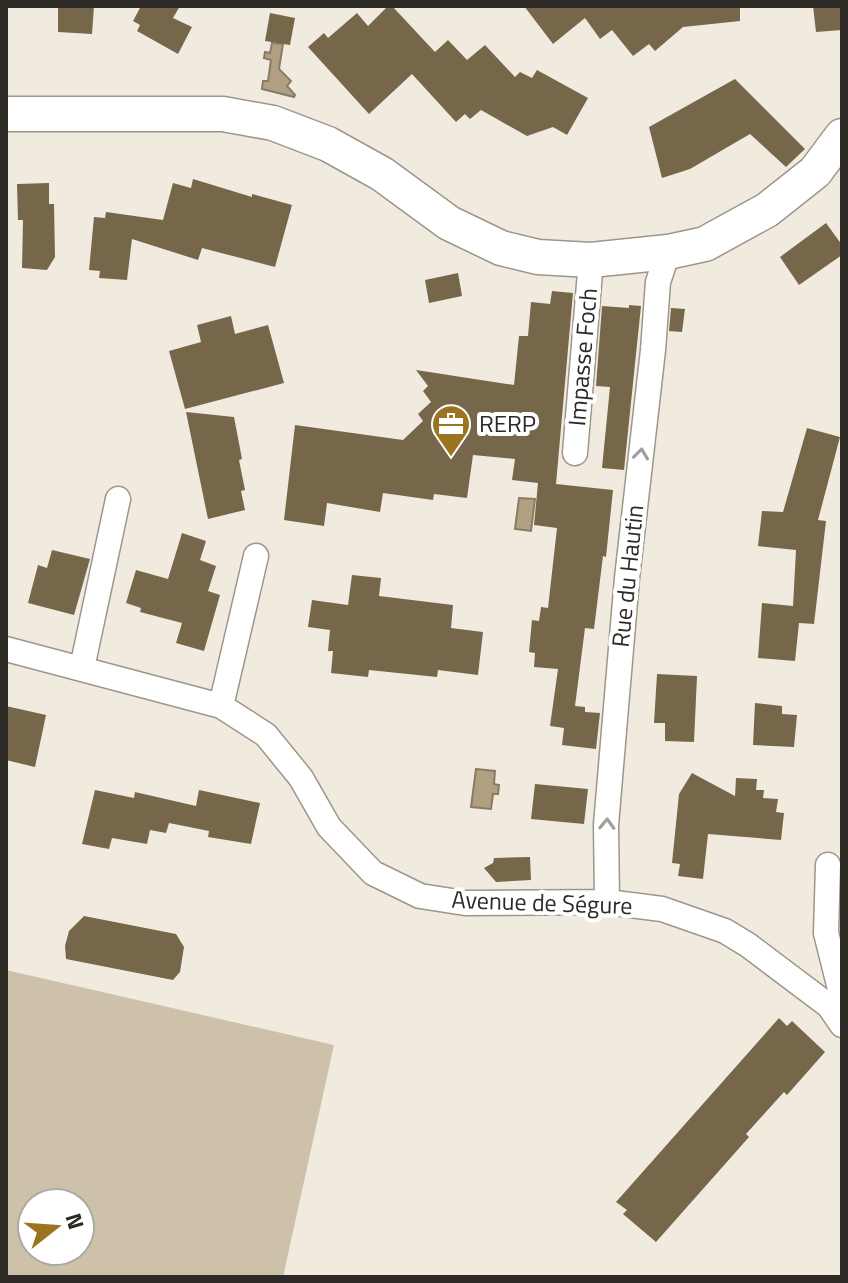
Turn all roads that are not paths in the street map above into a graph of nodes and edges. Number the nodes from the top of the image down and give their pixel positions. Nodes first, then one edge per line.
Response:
1 (6, 114) edge
2 (842, 136) edge
3 (668, 252) junction
4 (591, 260) junction
5 (575, 453) dead end
6 (118, 499) dead end
7 (256, 556) dead end
8 (6, 649) edge
9 (82, 668) junction
10 (221, 706) junction
11 (828, 865) dead end
12 (607, 902) junction
13 (835, 1016) edge

1 - 4 street
2 - 3 street
3 - 4 street
12 -> 3 street, Rue du Hautin
4 - 5 street, Impasse Foch
6 - 9 street
7 - 10 street
8 - 9 street, Avenue de Ségure
9 - 10 street, Avenue de Ségure
10 - 12 street, Avenue de Ségure
11 - 13 street
12 - 13 street, Avenue de Ségure

